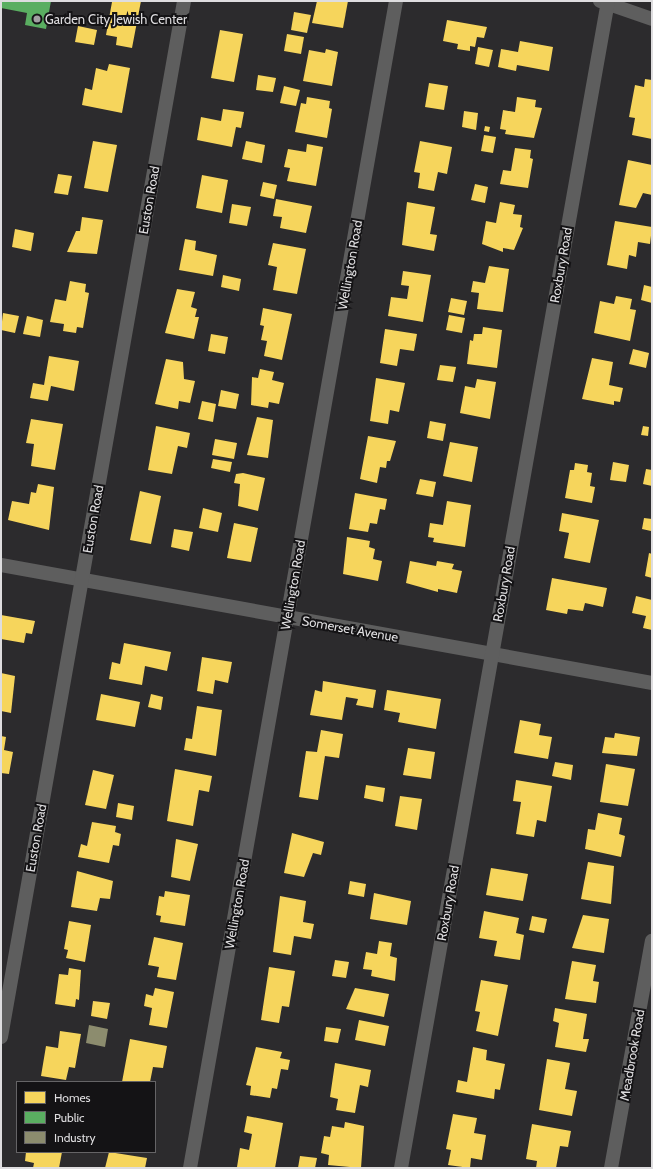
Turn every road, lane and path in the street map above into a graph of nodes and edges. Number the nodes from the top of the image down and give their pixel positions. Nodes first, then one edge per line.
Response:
1 (184, 1) edge
2 (396, 1) edge
3 (605, 2) edge
4 (652, 19) edge
5 (1, 565) edge
6 (82, 580) junction
7 (287, 617) junction
8 (492, 654) junction
9 (652, 683) edge
10 (652, 942) edge
11 (1, 1037) edge
12 (190, 1168) edge
13 (401, 1168) edge
14 (611, 1168) edge

1 - 6 street, Euston Road
2 - 7 street, Wellington Road
3 - 4 street
3 - 8 street, Roxbury Road
5 - 6 street, Somerset Avenue
6 - 7 street, Somerset Avenue
6 - 11 street, Euston Road
7 - 8 street, Somerset Avenue
7 - 12 street, Wellington Road
8 - 9 street, Somerset Avenue
8 - 13 street, Roxbury Road
10 - 14 street, Meadbrook Road

